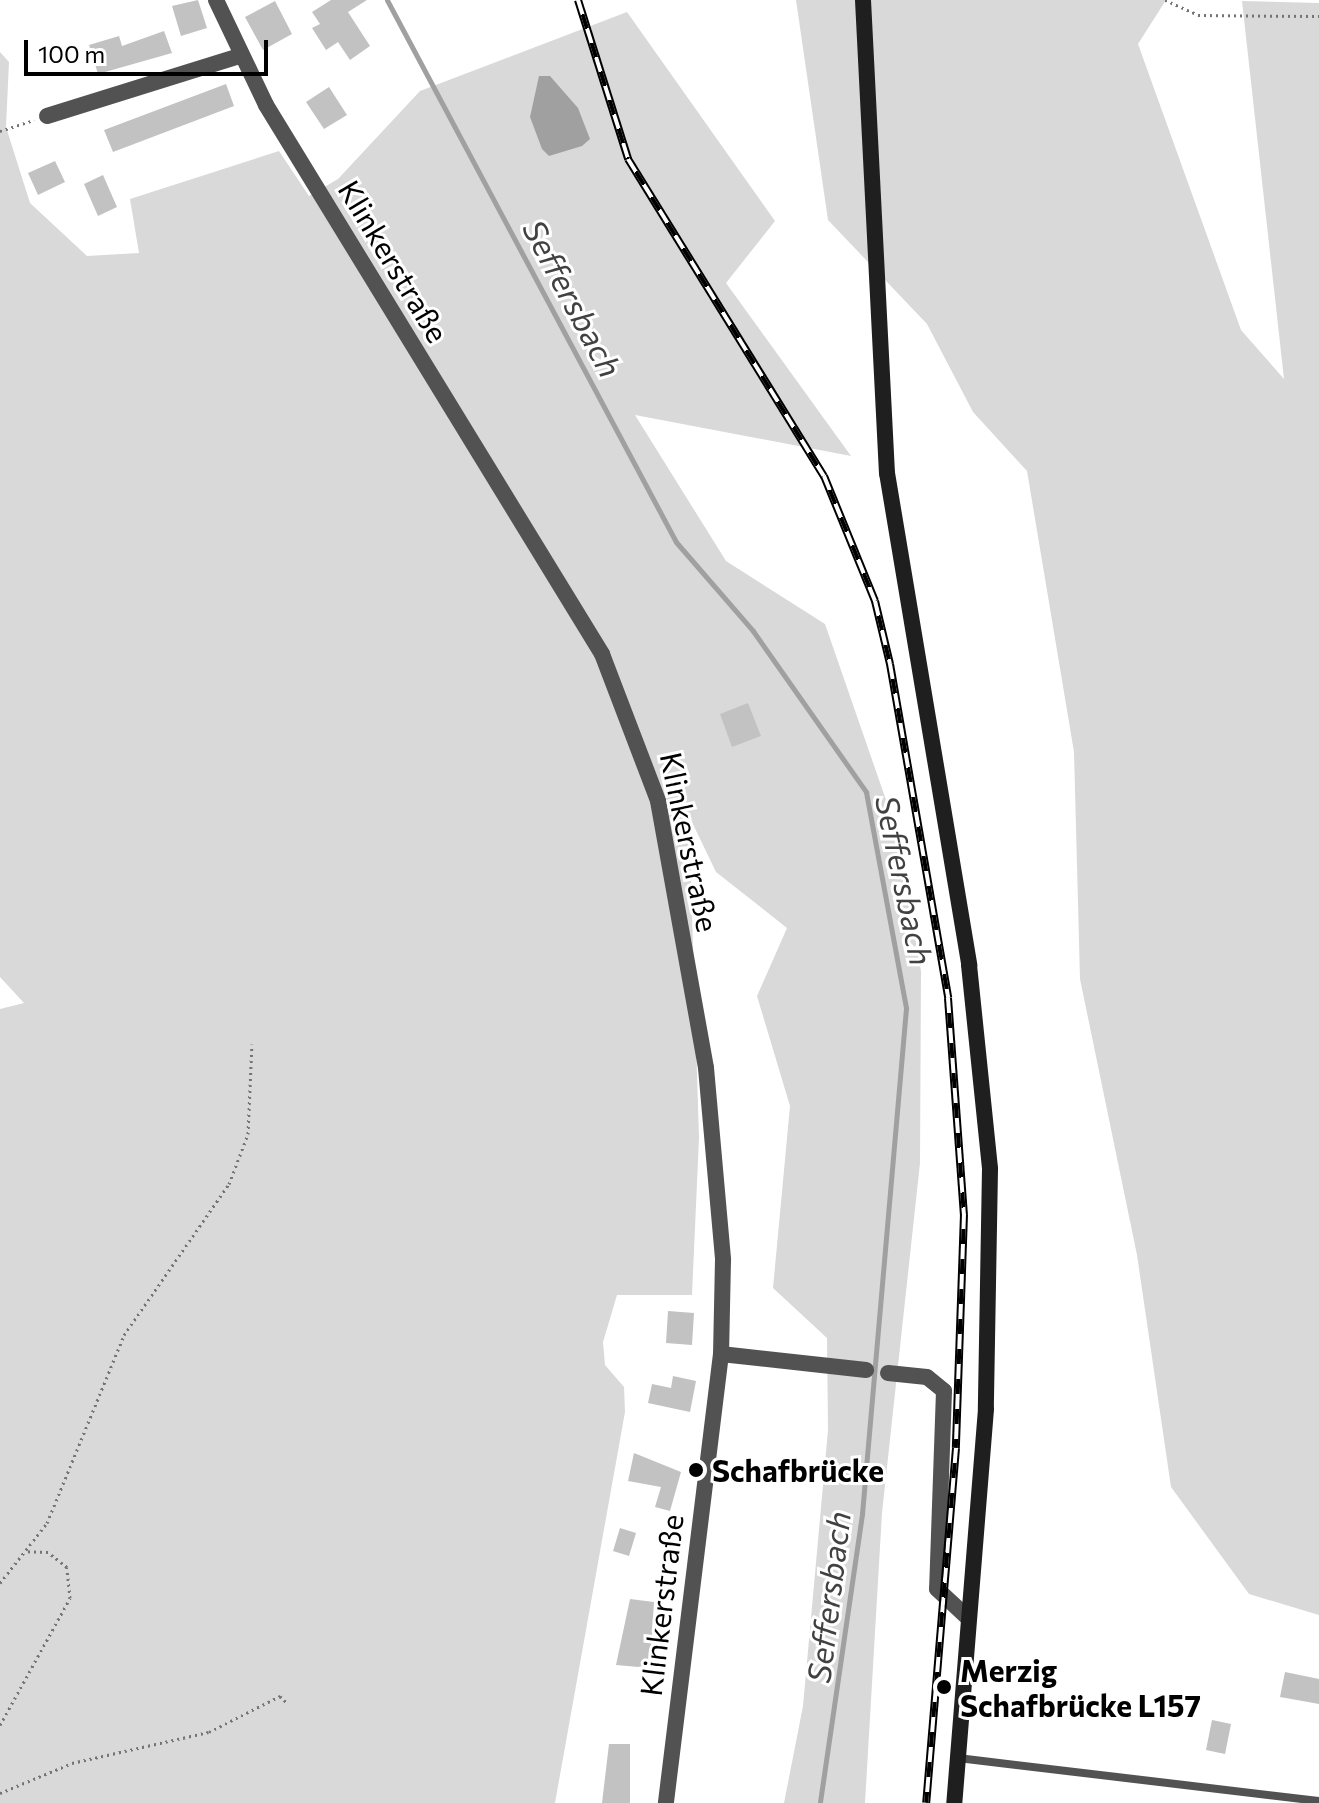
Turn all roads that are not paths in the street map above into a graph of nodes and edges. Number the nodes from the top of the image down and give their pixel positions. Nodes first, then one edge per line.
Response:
1 (216, 0) edge
2 (863, 0) edge
3 (240, 56) junction
4 (47, 116) road end
5 (721, 1354) junction
6 (866, 1370) dead end
7 (888, 1373) dead end
8 (968, 1618) junction
9 (958, 1758) junction
10 (1319, 1801) edge
11 (666, 1803) edge
12 (954, 1803) edge

1 - 3 street, Klinkerstraße
2 - 8 main road
3 - 4 street
3 - 5 street, Klinkerstraße
5 - 6 street
5 - 11 street, Klinkerstraße
7 - 8 street
8 - 9 main road
9 - 10 lane
9 - 12 main road

